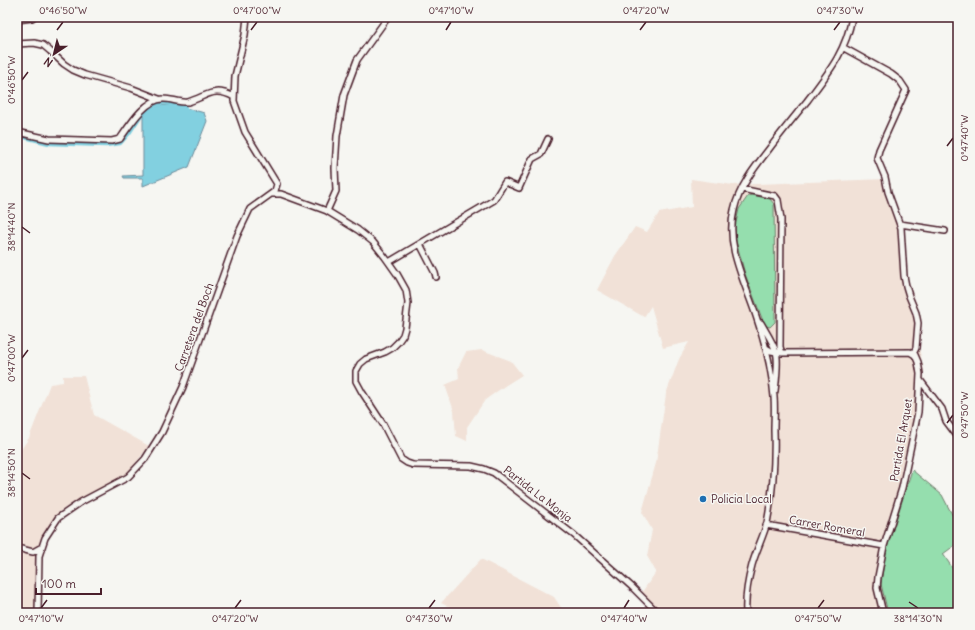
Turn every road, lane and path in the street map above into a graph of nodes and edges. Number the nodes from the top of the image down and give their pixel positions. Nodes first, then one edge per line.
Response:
1 (32, 17) edge
2 (247, 17) edge
3 (388, 17) edge
4 (852, 17) edge
5 (17, 19) edge
6 (17, 44) edge
7 (844, 48) junction
8 (234, 97) junction
9 (159, 99) junction
10 (17, 132) edge
11 (548, 139) dead end
12 (742, 189) junction
13 (270, 194) junction
14 (327, 211) junction
15 (900, 224) junction
16 (945, 231) dead end
17 (420, 244) junction
18 (389, 262) junction
19 (436, 277) dead end
20 (757, 317) junction
21 (766, 348) junction
22 (779, 353) junction
23 (913, 354) junction
24 (919, 380) junction
25 (774, 398) junction
26 (958, 437) edge
27 (766, 525) junction
28 (884, 546) junction
29 (42, 547) junction
30 (17, 548) edge
31 (38, 613) edge
32 (658, 613) edge
33 (746, 613) edge
34 (882, 613) edge

1 - 5 highway
2 - 8 street
3 - 14 street
4 - 7 street
6 - 9 street
7 - 12 street
7 - 15 street
8 - 9 street
8 - 13 street
9 - 10 street
11 - 17 street
12 - 20 street
12 - 22 street
13 - 14 street
13 - 29 street, Carretera del Boch
14 - 18 street
15 - 16 street
15 - 23 street
17 - 18 street
17 - 19 street
18 - 32 street, Partida La Monja
20 - 21 street
20 - 22 street
21 - 22 street
21 - 25 street
22 - 23 street
22 - 25 street
23 - 24 street, Partida El Arquet
24 - 26 street
24 - 28 street, Partida El Arquet
25 - 27 street
27 - 28 street, Carrer Romeral
27 - 33 street
28 - 34 street, Partida El Arquet
29 - 30 street
29 - 31 street, Carretera del Boch

